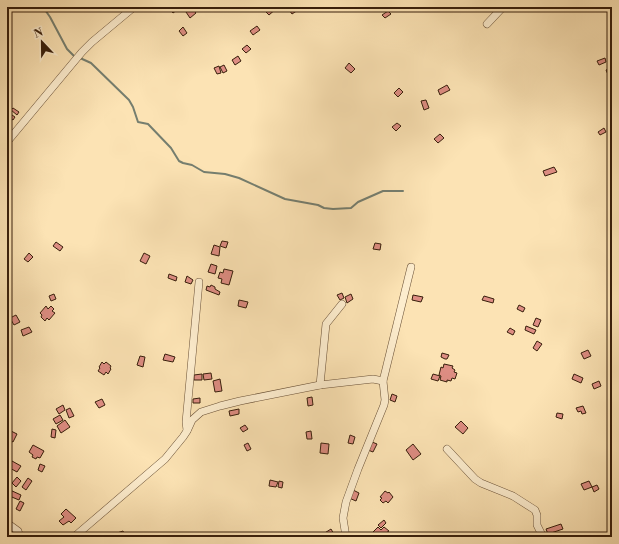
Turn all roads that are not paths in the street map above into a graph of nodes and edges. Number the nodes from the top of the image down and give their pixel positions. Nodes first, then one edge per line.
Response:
1 (134, 7) edge
2 (503, 7) edge
3 (486, 24) dead end
4 (7, 142) edge
5 (411, 267) dead end
6 (199, 282) dead end
7 (342, 304) dead end
8 (383, 381) junction
9 (320, 385) junction
10 (187, 431) junction
11 (447, 449) dead end
12 (7, 524) edge
13 (18, 535) edge
14 (74, 537) edge
15 (346, 537) edge
16 (543, 537) edge

1 - 4 street
2 - 3 street
5 - 8 street
6 - 10 street
7 - 9 street
8 - 9 street
8 - 15 street
9 - 10 street
10 - 14 street
11 - 16 street
12 - 13 street

